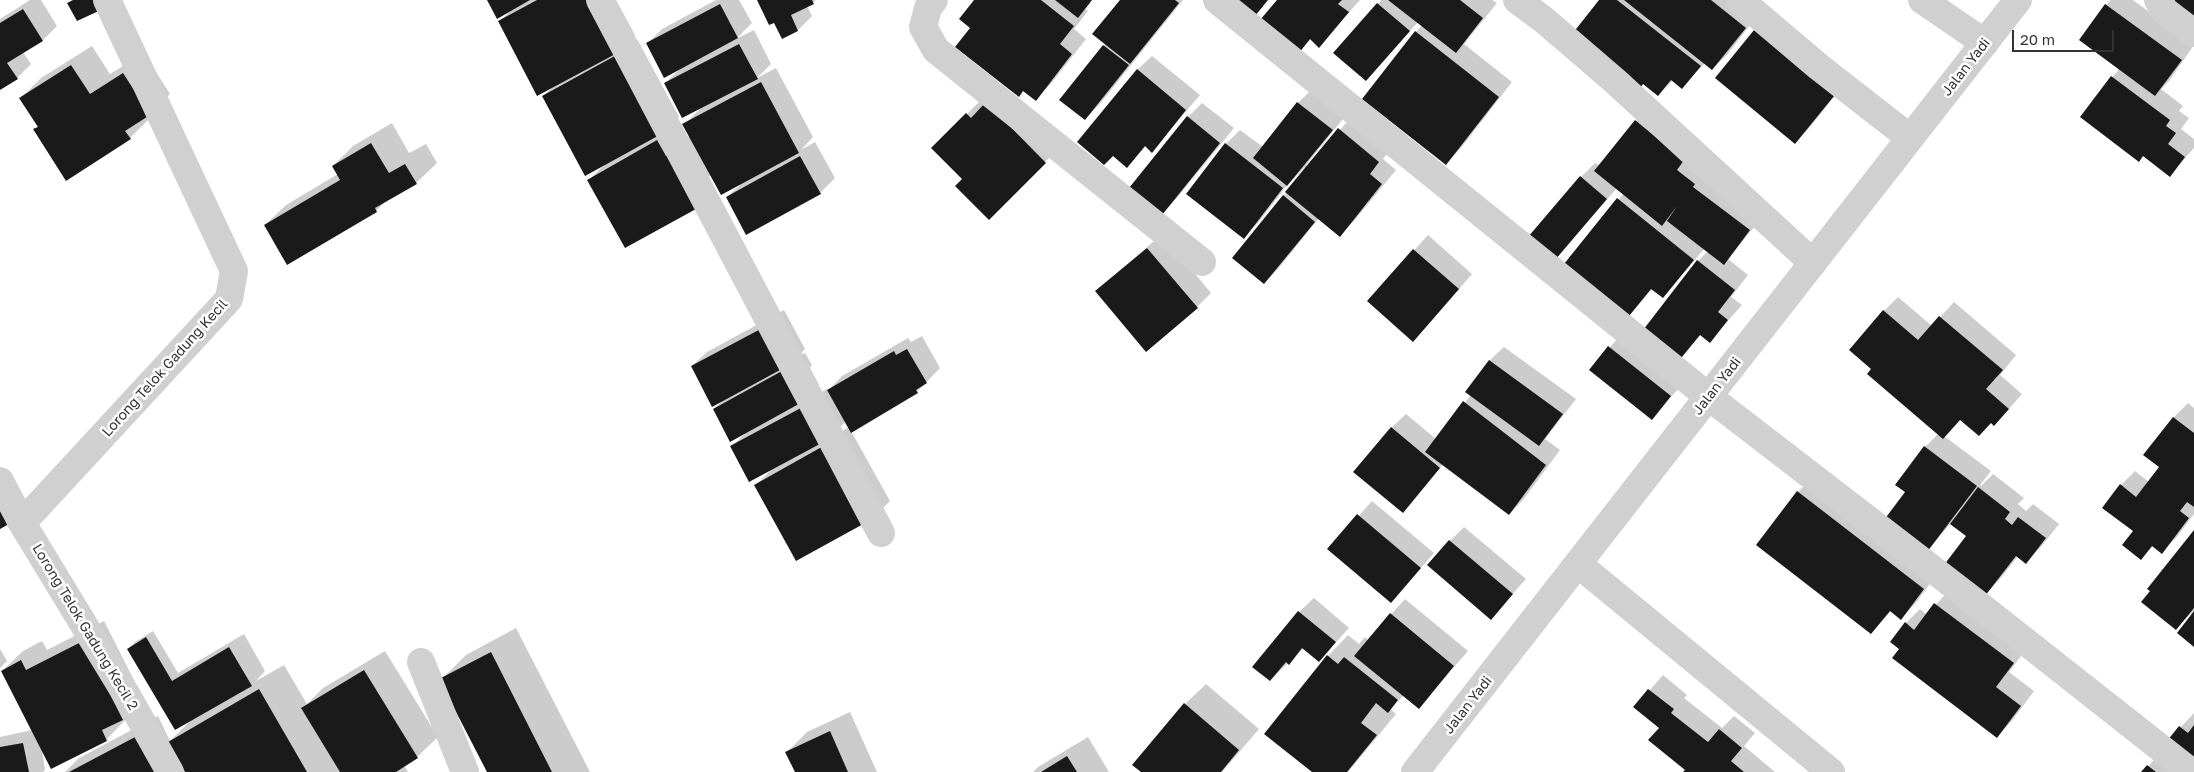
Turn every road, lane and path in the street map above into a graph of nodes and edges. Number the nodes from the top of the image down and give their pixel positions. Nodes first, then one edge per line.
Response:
1 (107, 0) edge
2 (600, 0) edge
3 (934, 0) edge
4 (1217, 0) edge
5 (1517, 0) edge
6 (1740, 0) edge
7 (1922, 0) edge
8 (2018, 0) edge
9 (2158, 0) edge
10 (2194, 33) edge
11 (1985, 43) junction
12 (1910, 138) junction
13 (1202, 262) dead end
14 (1813, 263) junction
15 (1709, 397) junction
16 (0, 481) edge
17 (22, 523) junction
18 (881, 532) dead end
19 (1578, 564) junction
20 (421, 662) dead end
21 (170, 772) edge
22 (465, 772) edge
23 (1416, 772) edge
24 (1831, 772) edge
25 (2191, 772) edge

1 - 17 street, Lorong Telok Gadung Kecil
2 - 18 street
3 - 13 street
4 - 15 street
5 - 14 street
6 - 12 street
7 - 11 street
8 - 11 street, Jalan Yadi
9 - 10 street
11 - 12 street, Jalan Yadi
12 - 14 street, Jalan Yadi
14 - 15 street, Jalan Yadi
15 - 19 street, Jalan Yadi
15 - 25 street
16 - 17 street, Lorong Telok Gadung Kecil 2
17 - 21 street, Lorong Telok Gadung Kecil 2
19 - 23 street, Jalan Yadi
19 - 24 street
20 - 22 street

